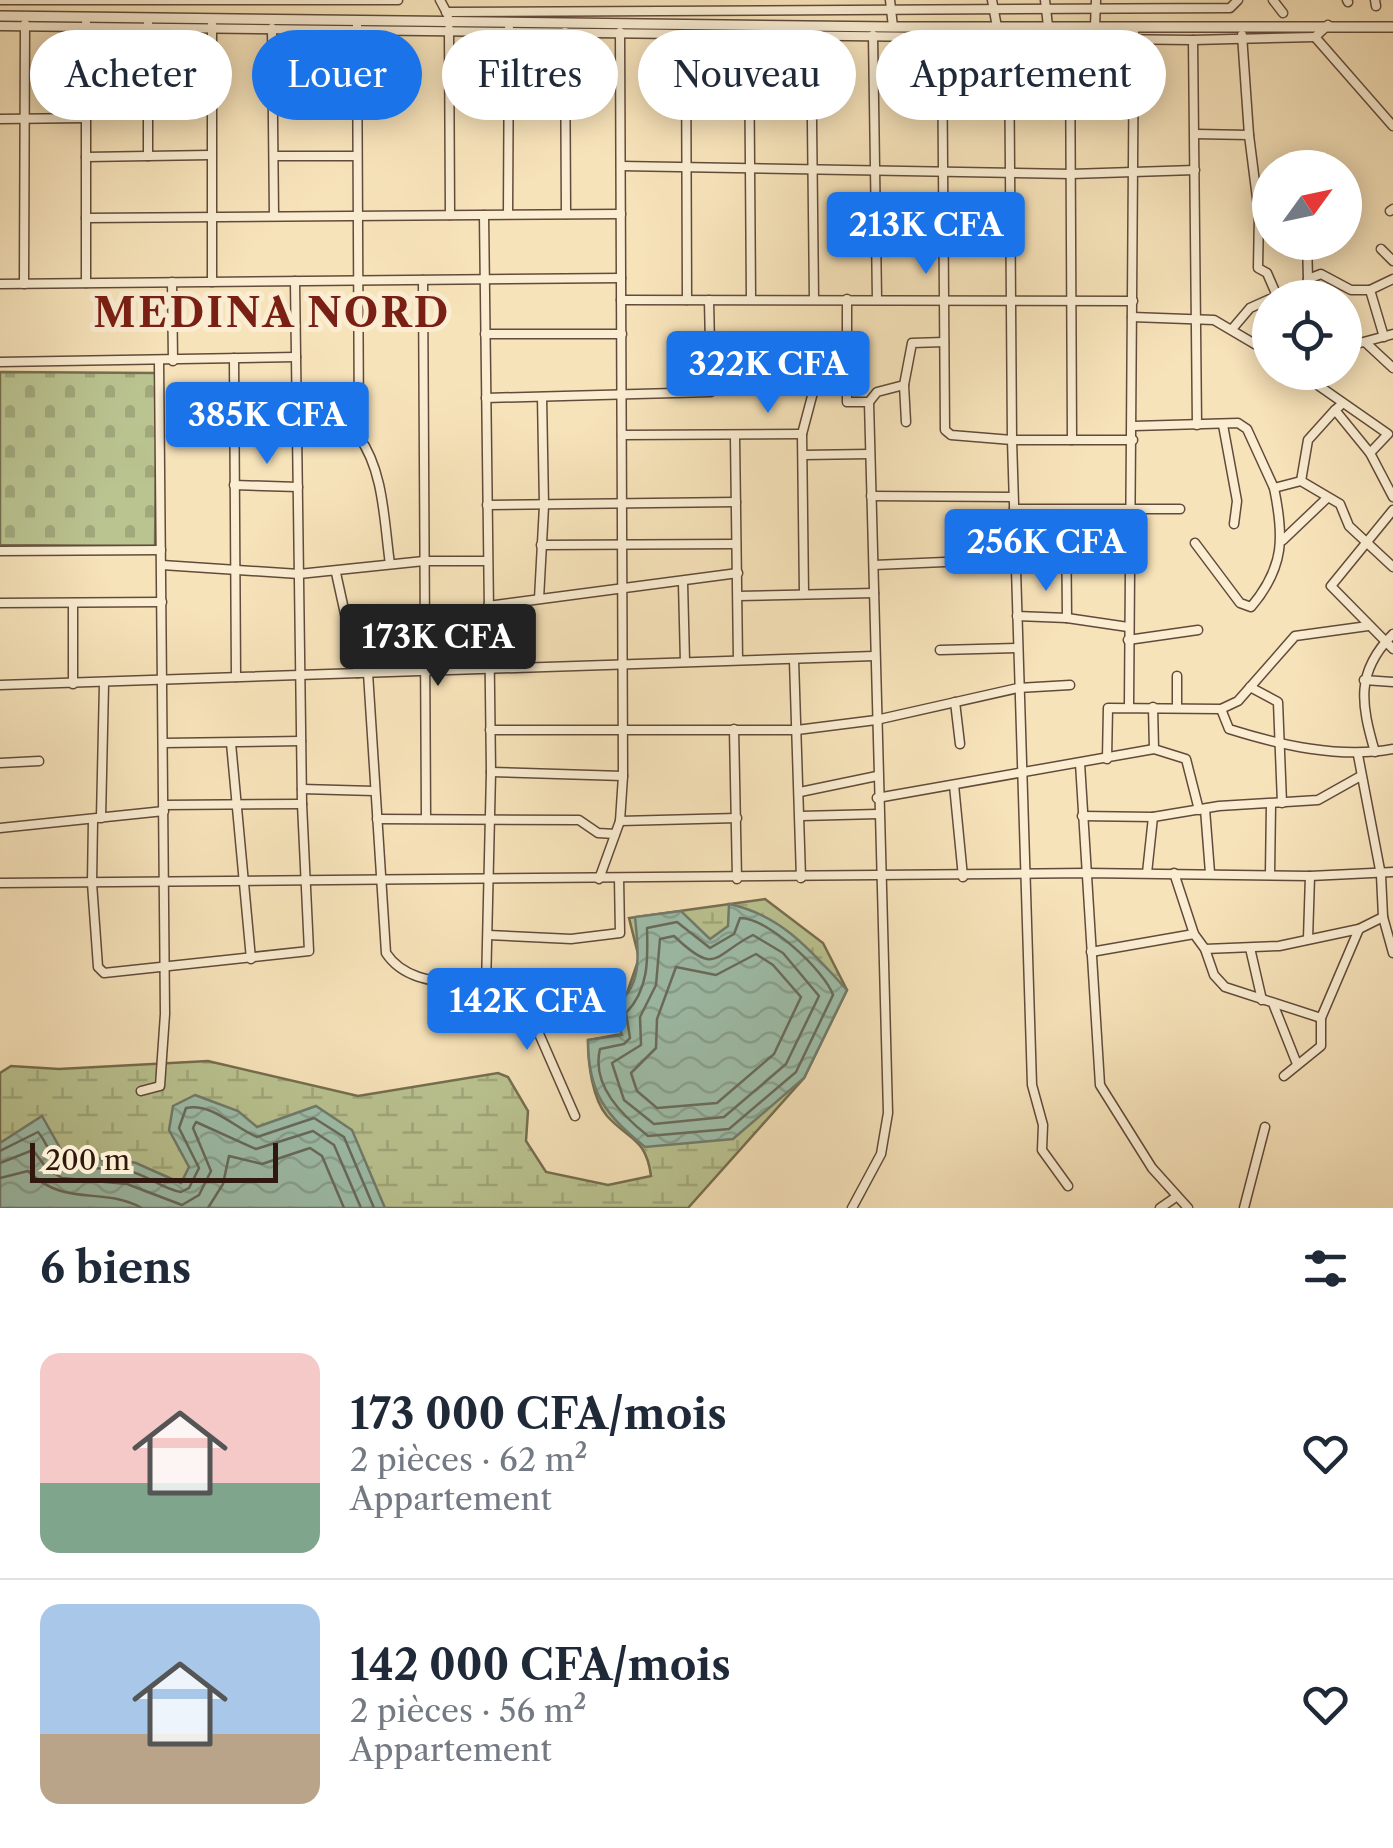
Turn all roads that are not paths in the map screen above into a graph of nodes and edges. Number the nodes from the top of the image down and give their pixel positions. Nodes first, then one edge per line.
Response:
1 (0, 0) edge
2 (18, 0) edge
3 (94, 0) edge
4 (228, 0) edge
5 (396, 0) edge
6 (440, 0) edge
7 (1238, 0) edge
8 (1273, 0) edge
9 (138, 1) edge
10 (630, 4) edge
11 (686, 4) edge
12 (738, 4) edge
13 (784, 4) edge
14 (838, 4) edge
15 (890, 4) edge
16 (941, 4) edge
17 (993, 4) edge
18 (1045, 4) edge
19 (1096, 4) edge
20 (1153, 4) edge
21 (1178, 4) edge
22 (1283, 13) dead end
23 (0, 16) edge
24 (384, 18) junction
25 (226, 19) junction
26 (509, 19) junction
27 (89, 20) junction
28 (448, 21) junction
29 (25, 22) junction
30 (148, 23) junction
31 (212, 24) junction
32 (272, 24) junction
33 (357, 24) junction
34 (1194, 25) junction
35 (0, 26) edge
36 (893, 26) junction
37 (1048, 26) junction
38 (1070, 26) junction
39 (1095, 26) junction
40 (1243, 26) junction
41 (1328, 26) junction
42 (1393, 26) edge
43 (1134, 27) junction
44 (620, 28) junction
45 (89, 30) edge
46 (272, 30) edge
47 (357, 30) edge
48 (503, 30) edge
49 (509, 30) edge
50 (592, 30) edge
51 (642, 30) edge
52 (811, 30) edge
53 (932, 30) edge
54 (1004, 30) joint
55 (1070, 30) edge
56 (1134, 30) edge
57 (856, 31) edge
58 (872, 31) junction
59 (876, 31) edge
60 (1315, 37) junction
61 (1166, 40) edge
62 (1193, 40) junction
63 (1242, 40) junction
64 (24, 118) junction
65 (30, 118) edge
66 (0, 119) edge
67 (86, 120) edge
68 (273, 120) edge
69 (357, 120) edge
70 (509, 120) edge
71 (565, 120) edge
72 (687, 120) edge
73 (750, 120) edge
74 (812, 120) edge
75 (943, 120) edge
76 (1008, 120) edge
77 (1071, 120) edge
78 (1134, 120) edge
79 (1393, 126) edge
80 (1195, 134) junction
81 (1249, 135) junction
82 (210, 155) junction
83 (148, 156) junction
84 (274, 156) junction
85 (357, 156) junction
86 (86, 157) junction
87 (1252, 159) edge
88 (621, 166) junction
89 (687, 168) junction
90 (812, 169) junction
91 (750, 170) junction
92 (1195, 170) junction
93 (875, 171) junction
94 (944, 171) junction
95 (1134, 171) junction
96 (1011, 172) junction
97 (1071, 174) junction
98 (450, 214) junction
99 (508, 214) junction
100 (566, 214) junction
101 (621, 214) junction
102 (484, 215) junction
103 (274, 216) junction
104 (358, 217) junction
105 (86, 218) junction
106 (212, 218) junction
107 (1380, 250) dead end
108 (1258, 260) edge
109 (1393, 261) edge
110 (621, 278) junction
111 (484, 279) junction
112 (1393, 279) edge
113 (424, 280) junction
114 (1269, 280) edge
115 (295, 281) junction
116 (172, 282) junction
117 (212, 282) junction
118 (360, 282) junction
119 (86, 283) junction
120 (0, 284) edge
121 (24, 284) junction
122 (1362, 290) edge
123 (1370, 290) junction
124 (945, 298) junction
125 (1011, 298) junction
126 (1071, 298) junction
127 (814, 299) junction
128 (847, 299) junction
129 (878, 299) junction
130 (621, 300) junction
131 (687, 300) junction
132 (709, 300) junction
133 (751, 300) junction
134 (1134, 301) junction
135 (1252, 307) edge
136 (1132, 317) junction
137 (1198, 318) junction
138 (1233, 328) junction
139 (485, 334) junction
140 (622, 334) junction
141 (1389, 336) edge
142 (1252, 341) edge
143 (944, 342) junction
144 (1366, 342) junction
145 (1362, 343) edge
146 (846, 344) junction
147 (296, 357) junction
148 (234, 358) junction
149 (173, 361) junction
150 (0, 362) edge
151 (159, 362) junction
152 (820, 366) junction
153 (710, 368) junction
154 (1393, 368) edge
155 (904, 386) junction
156 (1319, 390) edge
157 (622, 392) junction
158 (542, 396) junction
159 (486, 398) junction
160 (869, 402) junction
161 (1338, 407) junction
162 (906, 422) dead end
163 (234, 424) junction
164 (1197, 425) junction
165 (1223, 425) junction
166 (1134, 426) junction
167 (298, 430) junction
168 (622, 434) junction
169 (802, 434) junction
170 (734, 436) junction
171 (1012, 440) junction
172 (1072, 440) junction
173 (1133, 440) junction
174 (1370, 453) junction
175 (802, 454) junction
176 (870, 454) junction
177 (1393, 467) edge
178 (1382, 472) junction
179 (1302, 480) junction
180 (234, 484) junction
181 (298, 487) junction
182 (1274, 488) junction
183 (872, 496) junction
184 (1014, 497) junction
185 (1393, 497) edge
186 (1326, 499) junction
187 (736, 502) junction
188 (622, 503) junction
189 (487, 505) junction
190 (544, 506) junction
191 (1014, 509) junction
192 (1180, 509) dead end
193 (1066, 510) junction
194 (1132, 510) junction
195 (1393, 510) edge
196 (1234, 524) dead end
197 (1283, 540) junction
198 (1369, 542) junction
199 (1195, 543) dead end
200 (736, 544) junction
201 (541, 545) junction
202 (622, 545) junction
203 (161, 550) junction
204 (0, 551) edge
205 (1015, 558) junction
206 (424, 561) junction
207 (487, 561) junction
208 (162, 564) junction
209 (390, 564) junction
210 (874, 564) junction
211 (1393, 567) edge
212 (233, 570) junction
213 (336, 572) junction
214 (738, 573) junction
215 (299, 574) junction
216 (683, 583) junction
217 (622, 590) junction
218 (874, 593) junction
219 (804, 594) junction
220 (738, 596) junction
221 (539, 599) junction
222 (73, 602) junction
223 (162, 602) junction
224 (0, 603) edge
225 (488, 606) junction
226 (1016, 616) junction
227 (1068, 618) junction
228 (1368, 626) junction
229 (1128, 627) junction
230 (1198, 630) dead end
231 (1393, 634) edge
232 (1128, 640) junction
233 (1386, 642) junction
234 (1018, 648) junction
235 (1393, 649) edge
236 (940, 650) dead end
237 (874, 656) junction
238 (738, 660) junction
239 (794, 660) junction
240 (685, 662) junction
241 (622, 664) junction
242 (488, 669) junction
243 (426, 671) junction
244 (363, 673) junction
245 (300, 675) junction
246 (1177, 676) dead end
247 (236, 677) junction
248 (163, 680) junction
249 (1364, 680) junction
250 (1393, 682) edge
251 (73, 684) junction
252 (104, 684) junction
253 (0, 685) edge
254 (1070, 686) dead end
255 (1250, 687) junction
256 (1018, 688) junction
257 (955, 702) junction
258 (1129, 706) junction
259 (1153, 706) junction
260 (1176, 707) junction
261 (1222, 709) junction
262 (876, 720) junction
263 (734, 729) junction
264 (490, 730) junction
265 (797, 730) junction
266 (623, 732) junction
267 (1279, 739) junction
268 (231, 742) junction
269 (301, 742) junction
270 (164, 743) junction
271 (960, 744) dead end
272 (1154, 749) junction
273 (1393, 749) edge
274 (1375, 752) junction
275 (1358, 755) junction
276 (1107, 758) junction
277 (39, 761) dead end
278 (1080, 763) junction
279 (0, 764) edge
280 (490, 772) junction
281 (1021, 773) junction
282 (623, 776) junction
283 (877, 776) junction
284 (1359, 777) junction
285 (954, 785) junction
286 (302, 789) junction
287 (374, 791) junction
288 (800, 792) junction
289 (877, 798) junction
290 (1282, 803) junction
291 (236, 804) junction
292 (302, 804) junction
293 (1271, 804) junction
294 (164, 808) junction
295 (1202, 810) junction
296 (878, 814) junction
297 (488, 816) junction
298 (801, 816) junction
299 (1082, 816) junction
300 (1153, 817) junction
301 (426, 818) junction
302 (736, 818) junction
303 (97, 819) junction
304 (377, 819) junction
305 (620, 820) junction
306 (0, 828) edge
307 (615, 834) junction
308 (1393, 872) edge
309 (1086, 873) junction
310 (1147, 873) junction
311 (1174, 873) junction
312 (1210, 873) junction
313 (1270, 874) junction
314 (1381, 875) junction
315 (1023, 876) junction
316 (1310, 876) junction
317 (963, 877) junction
318 (489, 878) junction
319 (619, 878) junction
320 (801, 878) junction
321 (879, 878) junction
322 (379, 879) junction
323 (599, 879) junction
324 (736, 879) junction
325 (305, 880) junction
326 (163, 881) junction
327 (245, 882) junction
328 (0, 883) edge
329 (92, 883) junction
330 (1383, 917) junction
331 (1359, 929) junction
332 (1194, 934) junction
333 (488, 935) junction
334 (1308, 939) junction
335 (1205, 948) junction
336 (1250, 948) junction
337 (1091, 952) junction
338 (1393, 953) edge
339 (250, 958) junction
340 (165, 966) junction
341 (486, 987) junction
342 (1262, 1000) junction
343 (1274, 1006) junction
344 (1321, 1018) junction
345 (1297, 1064) junction
346 (1284, 1076) dead end
347 (141, 1091) dead end
348 (574, 1116) dead end
349 (1266, 1126) dead end
350 (1068, 1186) dead end
351 (1176, 1197) junction
352 (852, 1208) edge
353 (1160, 1208) edge
354 (1188, 1208) edge
355 (1244, 1208) edge

1 - 2 street
2 - 3 street
3 - 9 street
3 - 27 street
4 - 5 street
4 - 9 street
4 - 25 street
5 - 24 street
6 - 28 street
7 - 21 street
8 - 22 street
10 - 11 street
10 - 28 street
11 - 12 street
12 - 13 street
13 - 14 street
14 - 15 street
15 - 16 street
15 - 36 street
16 - 17 street
17 - 18 street
17 - 54 street
18 - 19 street
18 - 37 street
19 - 20 street
19 - 39 street
20 - 21 street
23 - 29 street
24 - 28 street
24 - 33 street
25 - 31 street
25 - 32 street
26 - 28 street
26 - 44 street
26 - 49 street
27 - 29 street
27 - 30 street
27 - 45 street
28 - 33 street
28 - 48 street
28 - 98 street
29 - 35 street
29 - 64 street
30 - 31 street
30 - 83 street
31 - 32 street
31 - 82 street
32 - 33 street
32 - 46 street
33 - 47 street
34 - 40 street
34 - 43 street
34 - 62 street
36 - 53 street
36 - 58 street
37 - 38 street
37 - 54 street
38 - 39 street
38 - 55 street
39 - 43 street
40 - 41 street
40 - 63 street
41 - 42 street
41 - 60 street
43 - 56 street
44 - 50 street
44 - 51 street
44 - 52 street
44 - 88 street
57 - 58 street
58 - 59 street
58 - 93 street
60 - 63 street
60 - 79 street
61 - 62 street
62 - 63 street
62 - 80 street
63 - 81 street
64 - 65 street
64 - 66 street
64 - 121 street
67 - 86 street
68 - 84 street
69 - 85 street
70 - 99 street
71 - 100 street
72 - 89 street
73 - 91 street
74 - 90 street
75 - 94 street
76 - 96 street
77 - 97 street
78 - 95 street
80 - 81 street
80 - 92 street
81 - 87 street
82 - 83 street
82 - 106 street
83 - 86 street
84 - 85 street
84 - 103 street
85 - 104 street
86 - 105 street
88 - 89 street
88 - 101 street
89 - 91 street
89 - 131 street
90 - 91 street
90 - 93 street
90 - 127 street
91 - 133 street
92 - 95 street
92 - 137 street
93 - 94 street
93 - 129 street
94 - 96 street
94 - 124 street
95 - 97 street
95 - 134 street
96 - 97 street
96 - 125 street
97 - 126 street
98 - 102 street
98 - 104 street
99 - 100 street
99 - 102 street
100 - 101 street
101 - 110 street
102 - 111 street
103 - 104 street
103 - 106 street
104 - 118 street
105 - 106 street
105 - 119 street
106 - 117 street
107 - 109 street
108 - 114 street
110 - 111 street
110 - 130 street
111 - 113 street
111 - 139 street
112 - 123 street
113 - 118 street
113 - 206 street
115 - 117 street
115 - 118 street
115 - 147 street
116 - 117 street
116 - 119 street
116 - 149 street
118 - 209 street
119 - 121 street
120 - 121 street
122 - 123 street
123 - 141 street
124 - 125 street
124 - 129 street
124 - 143 street
125 - 126 street
125 - 171 street
126 - 134 street
126 - 172 street
127 - 128 street
127 - 133 street
128 - 129 street
128 - 146 street
130 - 131 street
130 - 140 street
131 - 132 street
132 - 133 street
132 - 153 street
134 - 136 street
135 - 138 street
136 - 137 street
136 - 166 street
137 - 138 street
137 - 164 street
138 - 142 street
139 - 140 street
139 - 159 street
140 - 157 street
141 - 144 street
143 - 155 street
143 - 171 street
144 - 145 street
144 - 154 street
146 - 152 street
146 - 160 street
147 - 148 street
147 - 167 street
148 - 149 street
148 - 163 street
149 - 151 street
150 - 151 street
151 - 203 street
152 - 153 street
152 - 169 street
153 - 157 street
155 - 160 street
155 - 162 street
156 - 161 street
157 - 158 street
157 - 168 street
158 - 159 street
158 - 190 street
159 - 189 street
160 - 176 street
161 - 174 street
161 - 174 street
161 - 179 street
163 - 167 street
163 - 180 street
164 - 165 street
164 - 166 street
165 - 182 street
165 - 196 street
166 - 173 street
167 - 181 street
168 - 170 street
168 - 188 street
169 - 170 street
169 - 175 street
170 - 187 street
171 - 172 street
171 - 184 street
172 - 173 street
173 - 194 street
174 - 178 street
175 - 176 street
175 - 219 street
176 - 183 street
177 - 178 street
178 - 185 street
179 - 182 street
179 - 186 street
180 - 181 street
180 - 212 street
181 - 215 street
182 - 197 street
183 - 184 street
183 - 210 street
184 - 191 street
186 - 197 street
186 - 198 street
187 - 188 street
187 - 200 street
188 - 190 street
188 - 202 street
189 - 190 street
189 - 207 street
190 - 201 street
191 - 193 street
191 - 205 street
192 - 194 street
193 - 194 street
193 - 227 street
194 - 229 street
195 - 198 street
197 - 199 street
198 - 211 street
198 - 228 street
200 - 202 street
200 - 214 street
201 - 202 street
201 - 221 street
202 - 217 street
203 - 204 street
203 - 208 street
205 - 210 street
205 - 226 street
206 - 207 street
206 - 209 street
206 - 243 street
207 - 225 street
208 - 212 street
208 - 223 street
209 - 213 street
210 - 218 street
212 - 215 street
212 - 247 street
213 - 215 street
213 - 244 street
214 - 216 street
214 - 220 street
215 - 245 street
216 - 217 street
216 - 240 street
217 - 221 street
217 - 241 street
218 - 219 street
218 - 237 street
219 - 220 street
220 - 238 street
221 - 225 street
222 - 223 street
222 - 224 street
222 - 251 street
223 - 248 street
225 - 242 street
226 - 227 street
226 - 234 street
227 - 229 street
228 - 233 street
228 - 255 street
229 - 232 street
230 - 232 street
231 - 233 street
232 - 258 street
233 - 235 street
233 - 249 street
234 - 236 street
234 - 256 street
237 - 239 street
237 - 262 street
238 - 239 street
238 - 240 street
239 - 265 street
240 - 241 street
241 - 242 street
241 - 266 street
242 - 243 street
242 - 264 street
243 - 244 street
243 - 301 street
244 - 245 street
244 - 287 street
245 - 247 street
245 - 269 street
246 - 260 street
247 - 248 street
248 - 252 street
248 - 270 street
249 - 250 street
249 - 274 street
251 - 252 street
251 - 253 street
252 - 303 street
254 - 256 street
255 - 261 street
255 - 267 street
256 - 257 street
256 - 281 street
257 - 262 street
257 - 271 street
258 - 259 street
258 - 276 street
259 - 260 street
259 - 272 street
260 - 261 street
261 - 267 street
262 - 265 street
262 - 283 street
263 - 265 street
263 - 266 street
263 - 302 street
264 - 266 street
264 - 280 street
265 - 288 street
266 - 282 street
267 - 275 street
267 - 290 street
268 - 269 street
268 - 270 street
268 - 291 street
269 - 286 street
270 - 294 street
272 - 276 street
272 - 295 street
273 - 274 street
274 - 275 street
275 - 284 street
276 - 278 street
277 - 279 street
278 - 281 street
278 - 299 street
280 - 282 street
280 - 297 street
281 - 285 street
281 - 315 street
282 - 305 street
283 - 288 street
283 - 289 street
284 - 290 street
284 - 314 street
285 - 289 street
285 - 317 street
286 - 287 street
286 - 292 street
287 - 304 street
288 - 298 street
289 - 296 street
290 - 293 street
291 - 292 street
291 - 294 street
291 - 327 street
292 - 325 street
293 - 295 street
293 - 313 street
294 - 303 street
294 - 326 street
295 - 300 street
295 - 312 street
296 - 298 street
296 - 321 street
297 - 301 street
297 - 307 street
297 - 318 street
298 - 320 street
299 - 300 street
299 - 309 street
300 - 310 street
301 - 304 street
302 - 305 street
302 - 324 street
303 - 306 street
303 - 329 street
304 - 322 street
305 - 307 street
307 - 323 street
308 - 314 street
309 - 310 street
309 - 315 street
309 - 337 street
310 - 311 street
311 - 312 street
311 - 332 street
312 - 313 street
313 - 316 street
314 - 316 street
314 - 330 street
315 - 317 street
315 - 350 street
316 - 334 street
317 - 321 street
318 - 322 street
318 - 323 street
318 - 333 street
319 - 323 street
319 - 324 street
319 - 333 street
320 - 321 street
320 - 324 street
321 - 352 street
322 - 325 street
322 - 341 street
325 - 327 street
325 - 339 street
326 - 327 street
326 - 329 street
326 - 340 street
327 - 339 street
328 - 329 street
329 - 340 street
330 - 331 street
330 - 338 street
331 - 334 street
331 - 344 street
332 - 335 street
332 - 337 street
333 - 341 street
334 - 336 street
335 - 336 street
335 - 342 street
336 - 342 street
337 - 351 street
339 - 340 street
340 - 347 street
341 - 348 street
342 - 343 street
343 - 344 street
343 - 345 street
344 - 345 street
345 - 346 street
349 - 355 street
351 - 353 street
351 - 354 street

